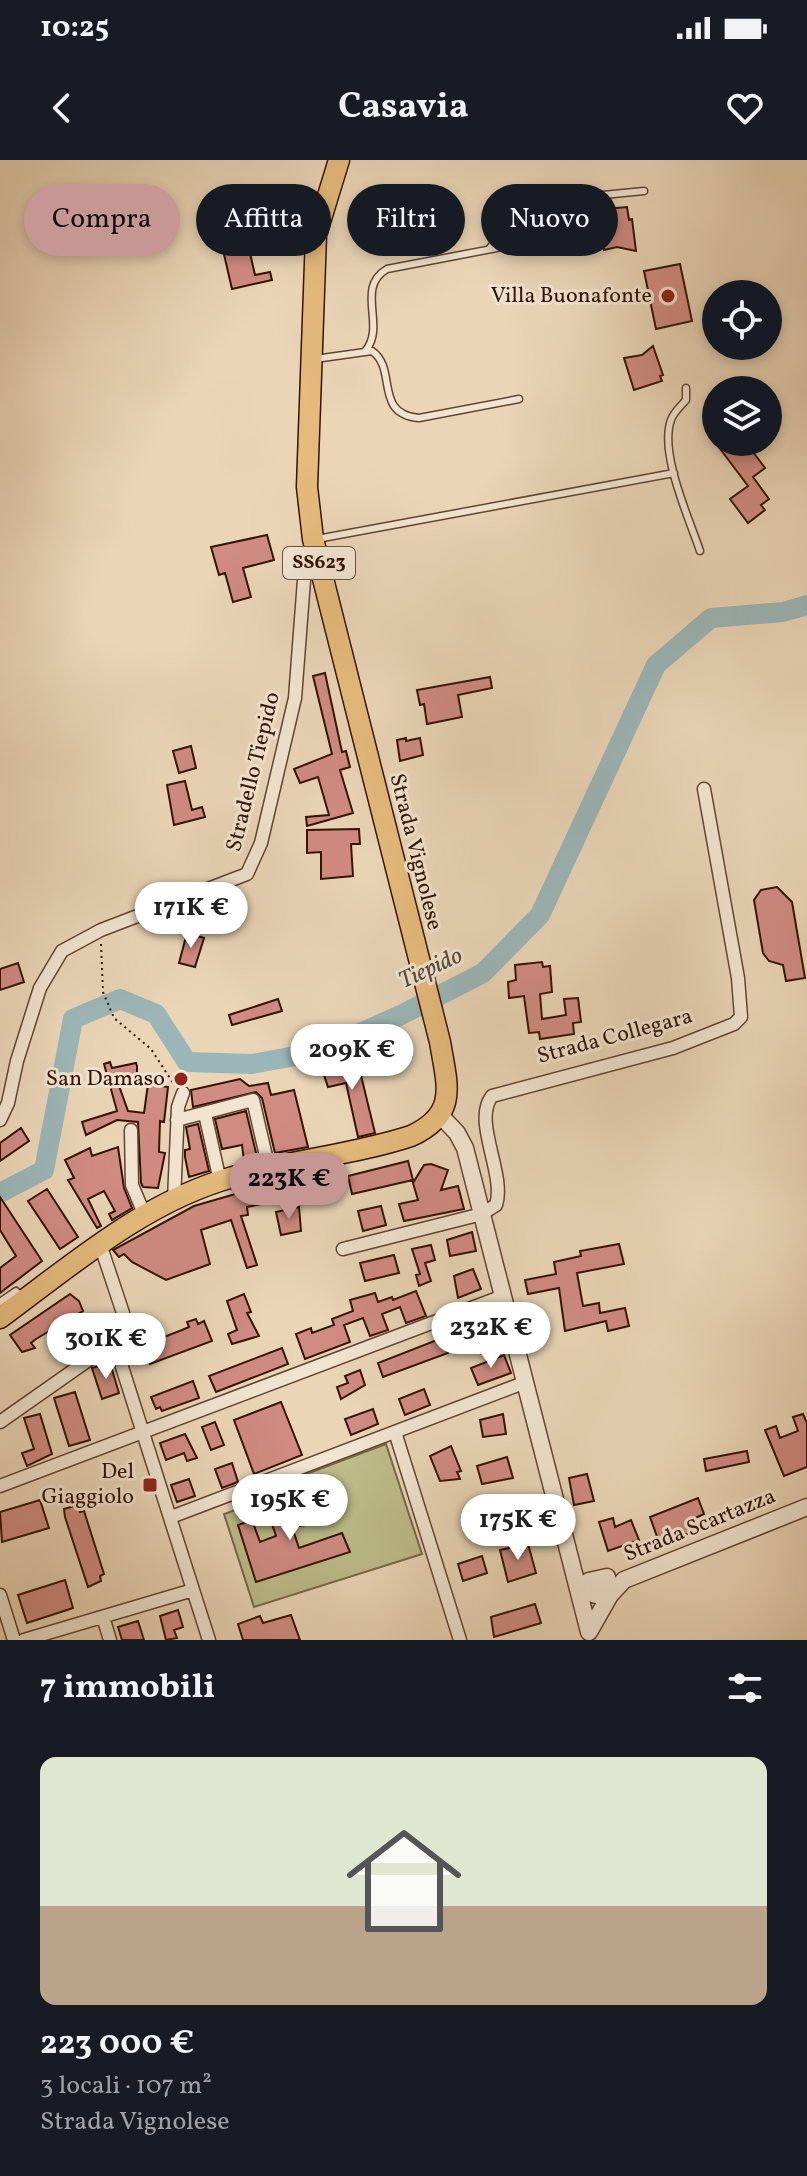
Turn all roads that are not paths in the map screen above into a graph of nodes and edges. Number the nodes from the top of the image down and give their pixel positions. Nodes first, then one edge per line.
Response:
1 (339, 160) edge
2 (644, 191) dead end
3 (618, 194) edge
4 (481, 251) edge
5 (366, 350) junction
6 (312, 359) junction
7 (686, 388) dead end
8 (519, 399) dead end
9 (674, 473) junction
10 (313, 539) junction
11 (700, 551) dead end
12 (704, 789) dead end
13 (183, 1093) dead end
14 (178, 1114) junction
15 (205, 1114) junction
16 (441, 1116) junction
17 (0, 1120) edge
18 (131, 1130) dead end
19 (269, 1169) junction
20 (220, 1181) junction
21 (174, 1200) junction
22 (482, 1214) junction
23 (145, 1216) junction
24 (100, 1244) junction
25 (343, 1249) dead end
26 (503, 1296) junction
27 (25, 1299) junction
28 (0, 1302) edge
29 (0, 1318) edge
30 (124, 1335) junction
31 (526, 1382) junction
32 (0, 1422) edge
33 (144, 1432) junction
34 (395, 1432) junction
35 (0, 1486) edge
36 (807, 1507) edge
37 (171, 1517) junction
38 (567, 1549) junction
39 (615, 1582) junction
40 (579, 1589) junction
41 (193, 1590) junction
42 (0, 1595) edge
43 (103, 1617) junction
44 (590, 1636) edge
45 (14, 1640) edge
46 (24, 1640) edge
47 (110, 1640) edge
48 (209, 1640) edge
49 (460, 1640) edge

1 - 6 main road, Strada Vignolese / SS623
2 - 3 lane
4 - 5 lane
5 - 6 lane
5 - 8 lane
6 - 10 main road, Strada Vignolese / SS623
7 - 9 lane
9 - 10 lane
9 - 11 lane
10 - 16 main road, Strada Vignolese / SS623
10 - 17 street, Stradello Tiepido
12 - 22 street, Strada Collegara
13 - 14 street
14 - 15 street
14 - 21 street
15 - 19 street
15 - 20 street
16 - 19 main road
16 - 22 street
18 - 23 street
19 - 20 main road
20 - 21 main road
21 - 23 main road
22 - 25 street
22 - 26 street
23 - 24 main road
24 - 27 main road
24 - 30 street
26 - 31 street
26 - 33 street
27 - 28 lane
27 - 29 main road
30 - 32 street
30 - 33 street
31 - 34 street
31 - 38 street
33 - 35 street
33 - 37 street
34 - 37 street
34 - 49 street
36 - 39 street, Strada Scartazza
37 - 41 street
38 - 39 street
38 - 40 street
39 - 40 street
39 - 44 street, Strada Scartazza
40 - 44 street
41 - 43 street
41 - 48 street
42 - 45 street
43 - 46 street
43 - 47 street

